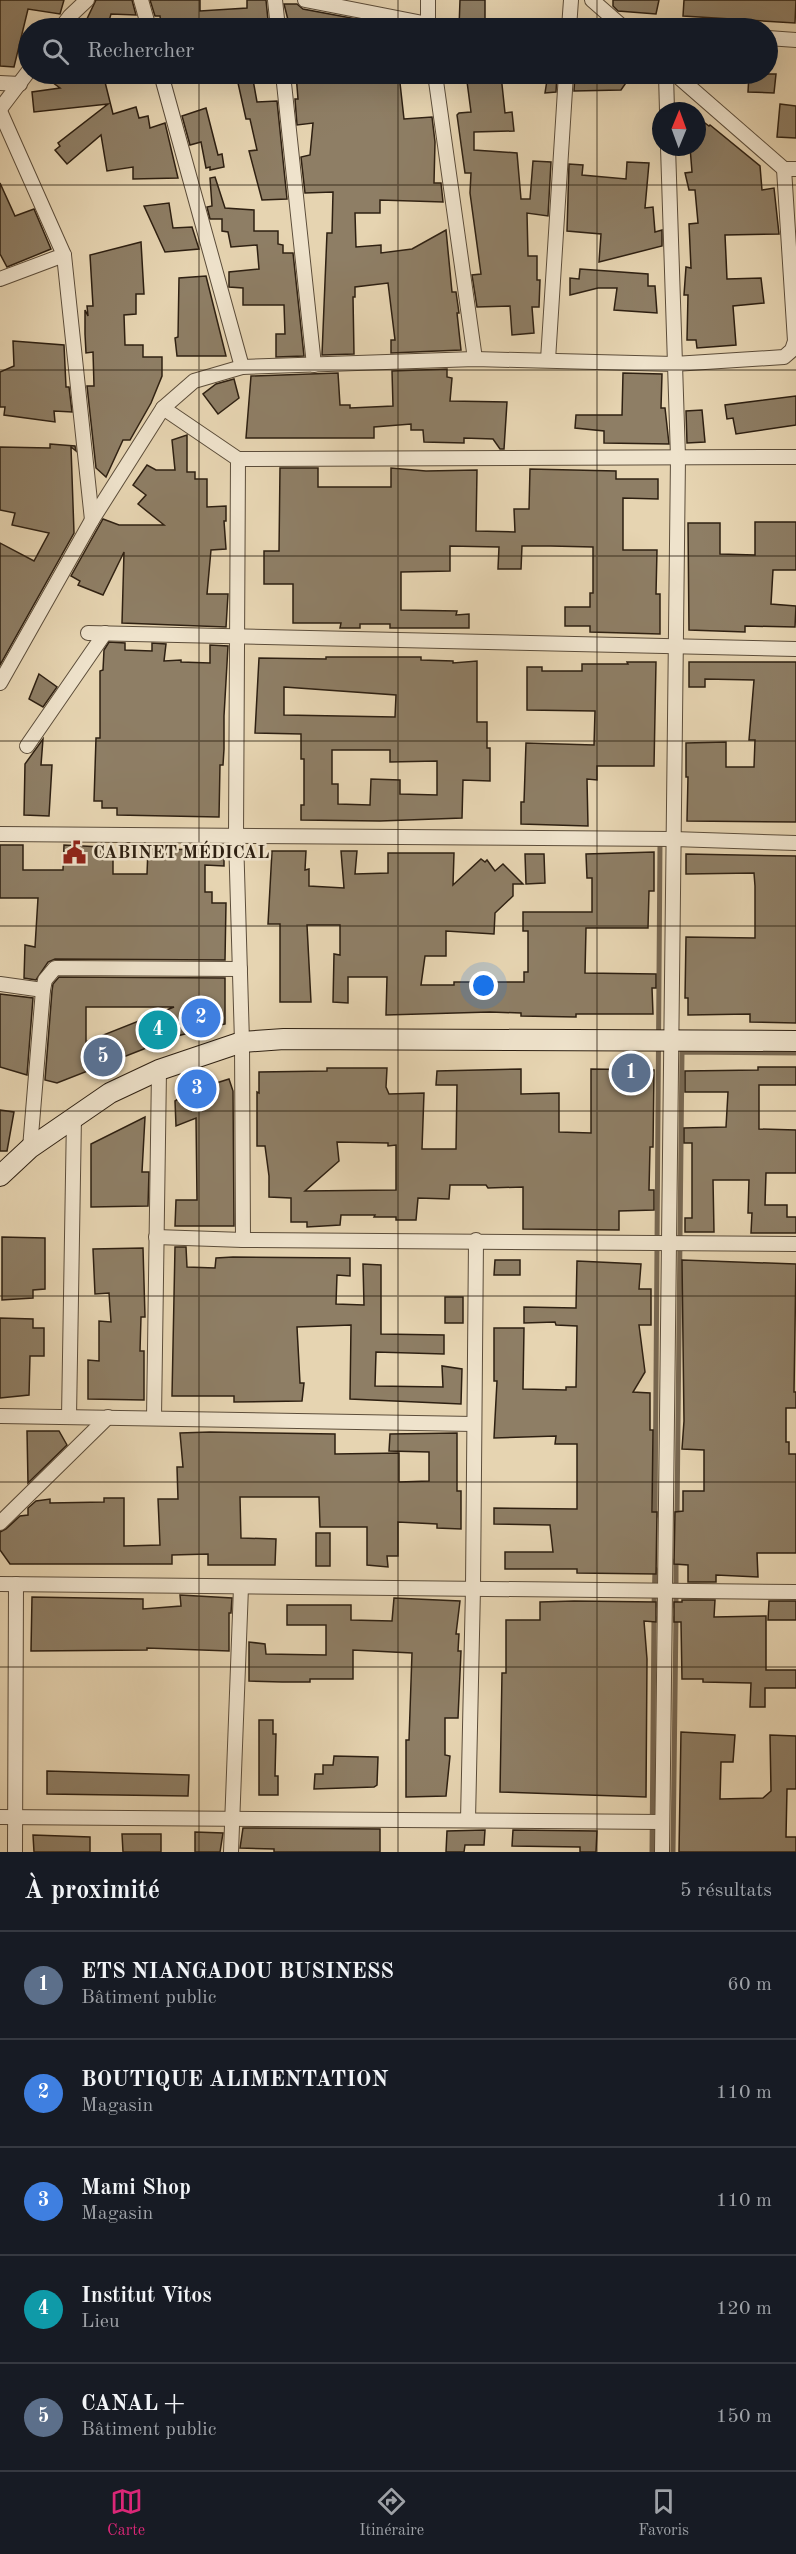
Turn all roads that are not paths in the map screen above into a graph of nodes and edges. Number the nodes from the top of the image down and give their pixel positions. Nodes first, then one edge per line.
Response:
1 (87, 0) edge
2 (141, 0) edge
3 (275, 0) edge
4 (305, 0) edge
5 (428, 0) edge
6 (571, 0) edge
7 (592, 0) edge
8 (68, 18) edge
9 (146, 18) edge
10 (277, 18) edge
11 (390, 18) edge
12 (428, 18) edge
13 (570, 18) edge
14 (612, 18) edge
15 (778, 39) edge
16 (796, 40) edge
17 (18, 79) edge
18 (0, 83) edge
19 (20, 84) edge
20 (164, 84) edge
21 (284, 84) edge
22 (436, 84) edge
23 (565, 84) edge
24 (667, 84) edge
25 (687, 84) edge
26 (668, 102) edge
27 (0, 110) edge
28 (668, 156) edge
29 (790, 169) edge
30 (64, 255) junction
31 (0, 279) edge
32 (475, 359) junction
33 (548, 360) junction
34 (674, 364) junction
35 (314, 365) junction
36 (242, 367) junction
37 (163, 408) junction
38 (678, 457) junction
39 (796, 457) edge
40 (238, 459) junction
41 (92, 519) junction
42 (88, 633) dead end
43 (105, 633) junction
44 (237, 636) junction
45 (675, 646) junction
46 (796, 649) edge
47 (0, 683) edge
48 (27, 746) dead end
49 (0, 834) edge
50 (236, 837) junction
51 (673, 839) junction
52 (796, 843) edge
53 (240, 969) junction
54 (0, 984) edge
55 (43, 990) junction
56 (671, 1041) junction
57 (796, 1041) edge
58 (242, 1042) junction
59 (159, 1070) junction
60 (74, 1116) junction
61 (30, 1148) junction
62 (0, 1176) edge
63 (156, 1237) junction
64 (243, 1240) junction
65 (476, 1240) junction
66 (669, 1243) junction
67 (796, 1244) edge
68 (0, 1416) edge
69 (69, 1417) junction
70 (108, 1418) junction
71 (154, 1418) junction
72 (474, 1424) junction
73 (0, 1523) edge
74 (0, 1584) edge
75 (16, 1584) junction
76 (241, 1587) junction
77 (473, 1588) junction
78 (664, 1590) junction
79 (796, 1592) edge
80 (0, 1817) edge
81 (15, 1817) junction
82 (231, 1818) junction
83 (468, 1820) junction
84 (662, 1822) junction
85 (15, 1852) edge
86 (231, 1852) edge
87 (662, 1852) edge

1 - 8 street
2 - 9 street
3 - 10 street
4 - 11 street
5 - 12 street
6 - 13 street
7 - 14 street
15 - 16 street
17 - 18 street
19 - 27 street
20 - 36 street
21 - 35 street
22 - 32 street
23 - 33 street
24 - 26 street
25 - 29 street
27 - 30 street
28 - 34 street
29 - 34 street
30 - 31 street
30 - 41 street
32 - 33 street
32 - 35 street
33 - 34 street
34 - 38 street
35 - 36 street
36 - 37 street
37 - 40 street
37 - 41 street
38 - 39 street
38 - 40 street
38 - 45 street
40 - 44 street
41 - 47 street
42 - 43 street
43 - 44 street
43 - 48 street
44 - 45 street
44 - 50 street
45 - 46 street
45 - 51 street
49 - 50 street
50 - 51 street
50 - 53 street
51 - 52 street
51 - 56 street
53 - 55 street
53 - 58 street
54 - 55 street
55 - 61 street
56 - 57 main road
56 - 58 main road
56 - 66 street
58 - 59 main road
58 - 64 street
59 - 60 main road
59 - 63 street
60 - 61 main road
60 - 69 street
61 - 62 main road
63 - 64 street
63 - 71 street
64 - 65 street
65 - 66 street
65 - 72 street
66 - 67 street
66 - 78 street
68 - 69 street
69 - 70 street
70 - 71 street
70 - 73 street
71 - 72 street
72 - 77 street
74 - 75 street
75 - 76 street
75 - 81 street
76 - 77 street
76 - 82 street
77 - 78 street
77 - 83 street
78 - 79 street
78 - 84 street
80 - 81 street
81 - 82 street
81 - 85 street
82 - 83 street
82 - 86 street
83 - 84 street
84 - 87 street

